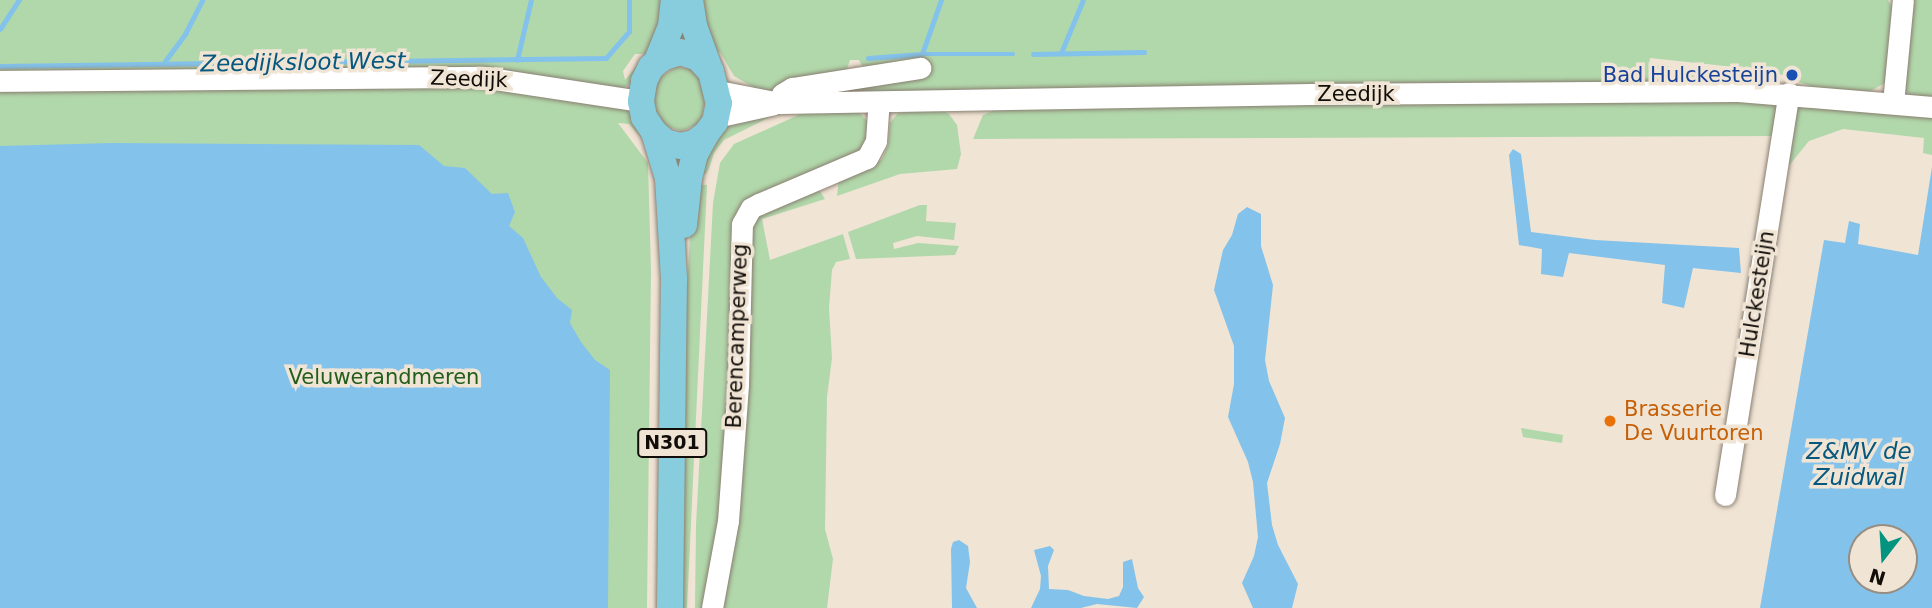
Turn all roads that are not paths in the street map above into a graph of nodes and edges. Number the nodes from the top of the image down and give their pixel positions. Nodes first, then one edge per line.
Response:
1 (674, 0) edge
2 (690, 0) edge
3 (1903, 0) edge
4 (657, 61) junction
5 (920, 68) dead end
6 (0, 80) edge
7 (714, 81) junction
8 (1789, 93) junction
9 (641, 101) junction
10 (879, 102) junction
11 (779, 103) junction
12 (1893, 103) junction
13 (1932, 107) edge
14 (711, 126) junction
15 (654, 132) junction
16 (674, 278) junction
17 (1725, 495) dead end
18 (670, 608) edge
19 (712, 608) edge

1 - 4 main road
2 - 7 main road
3 - 12 street
4 - 7 main road
4 - 9 main road
5 - 11 street, Zeedijk
6 - 9 street, Zeedijk
7 - 11 street, Zeedijk
7 - 14 main road
8 - 10 street, Zeedijk
8 - 12 street, Zeedijk
8 - 17 street, Hulckesteijn
9 - 15 main road
10 - 11 street, Zeedijk
10 - 19 street, Berencamperweg
11 - 14 street, Zeedijk
12 - 13 street, Zeedijk
14 - 15 main road
14 - 16 main road, N301
15 - 16 main road, N301
16 - 18 main road, N301

